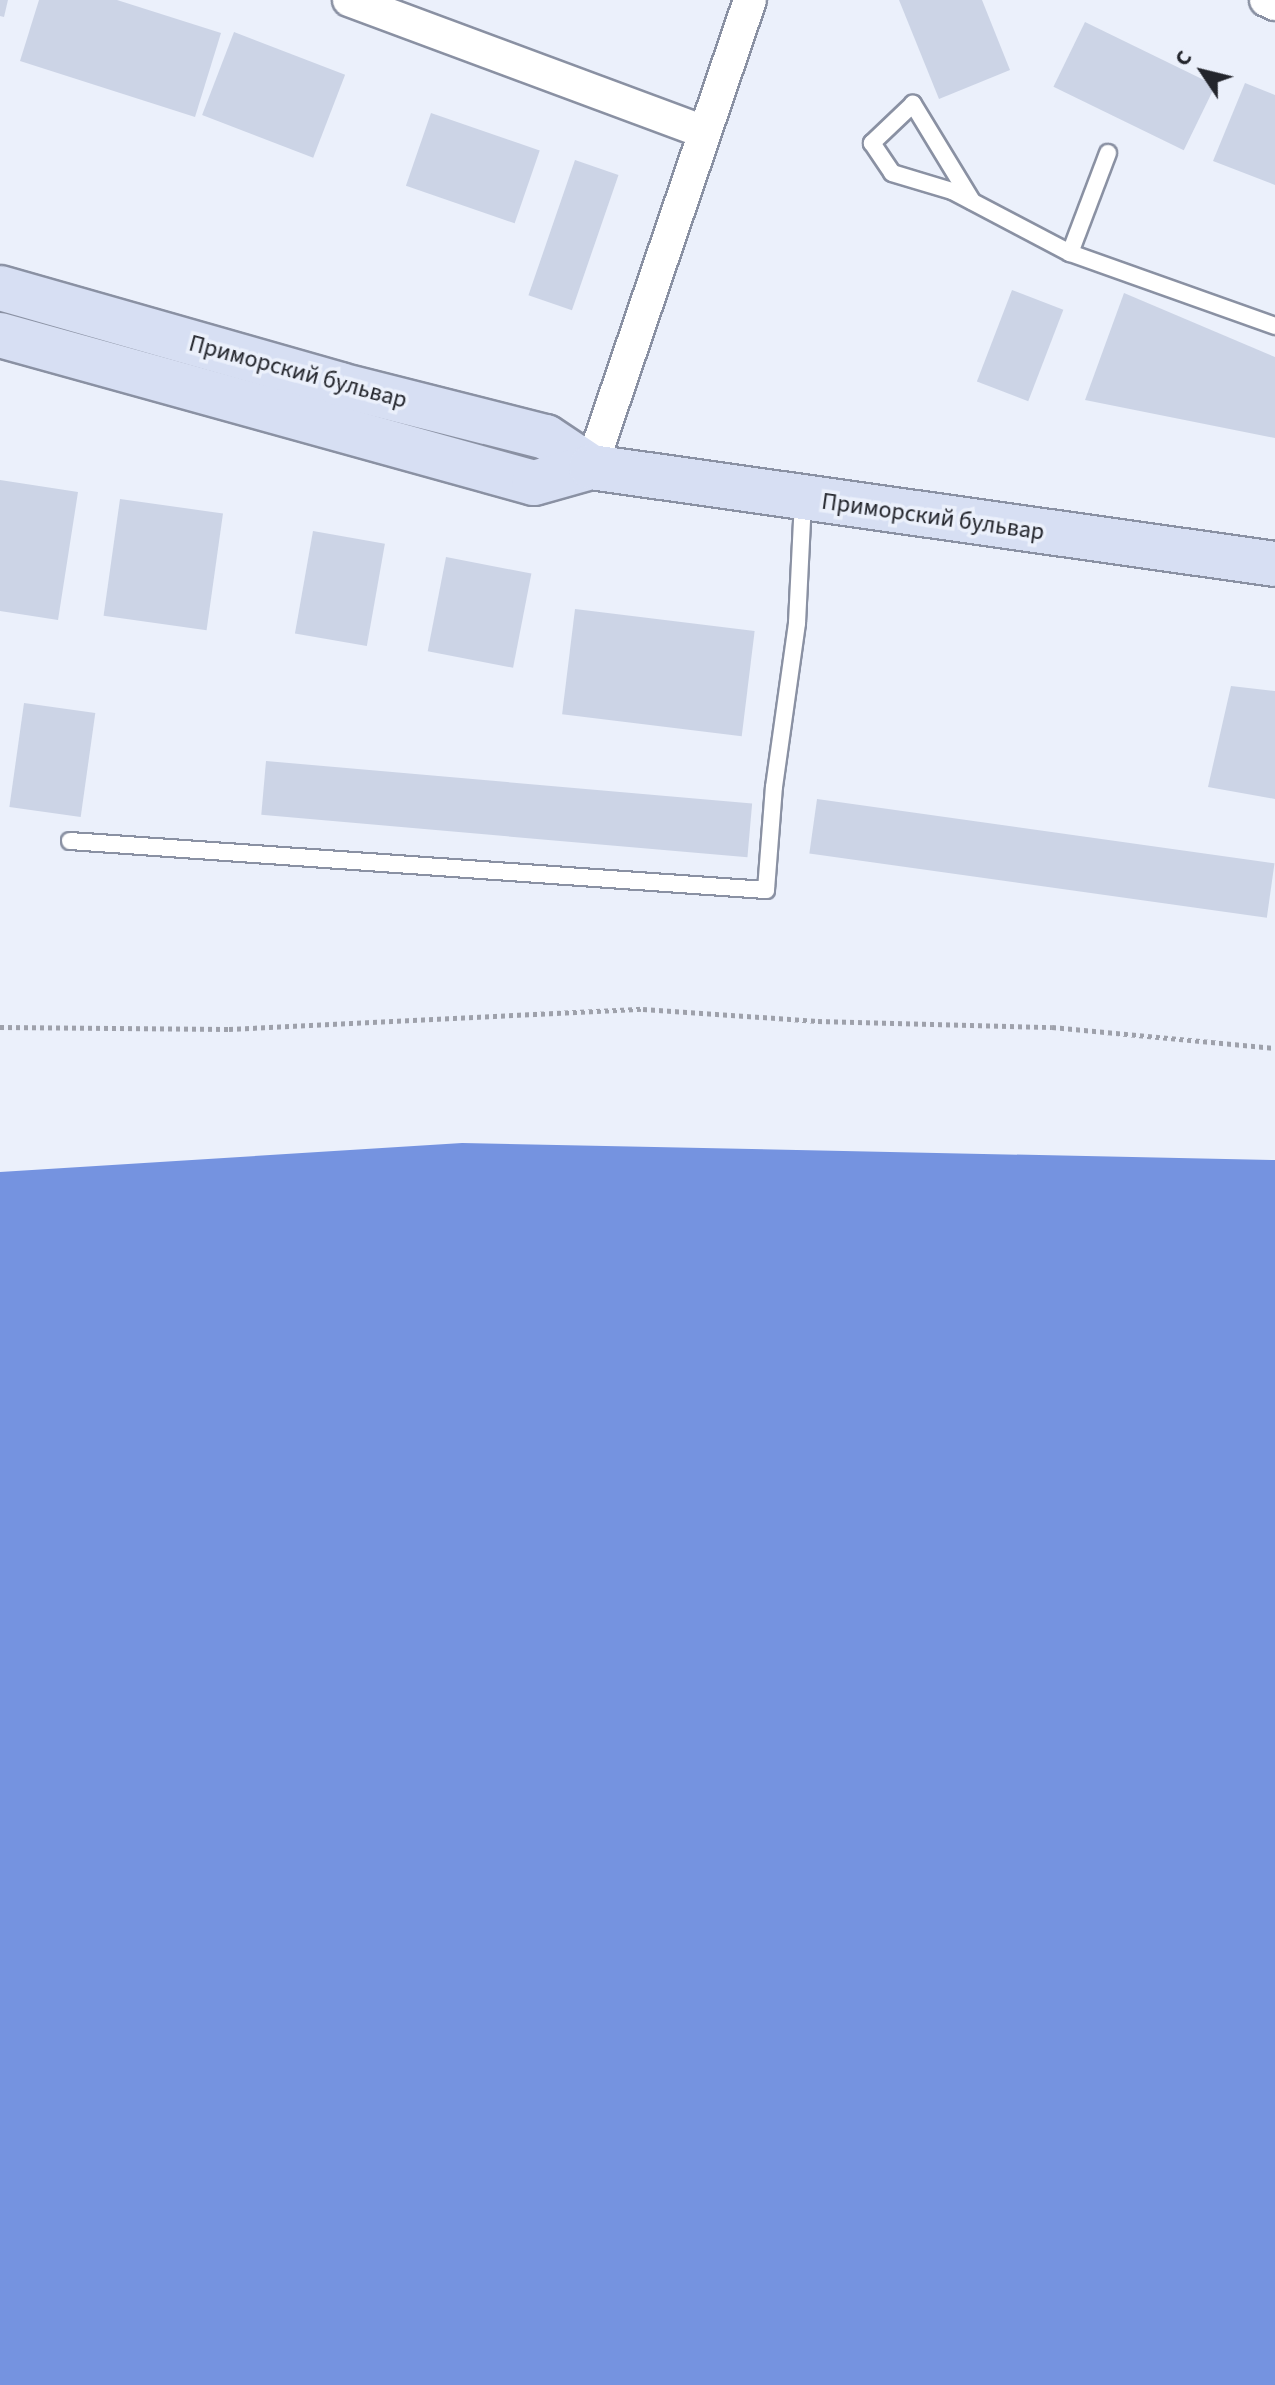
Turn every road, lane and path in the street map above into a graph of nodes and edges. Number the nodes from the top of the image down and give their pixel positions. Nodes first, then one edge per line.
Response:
1 (349, 0) edge
2 (750, 0) edge
3 (1266, 0) edge
4 (1275, 4) edge
5 (703, 132) junction
6 (1108, 153) dead end
7 (972, 201) junction
8 (1070, 253) junction
9 (0, 288) edge
10 (1275, 326) edge
11 (0, 335) edge
12 (591, 467) junction
13 (803, 499) junction
14 (1275, 564) edge
15 (70, 841) dead end
16 (0, 1027) edge
17 (1275, 1048) edge

1 - 5 street
2 - 5 street
3 - 4 street
5 - 12 street
6 - 8 lane
7 - 7 lane
7 - 8 lane
8 - 10 lane
9 - 12 street, Приморский бульвар
11 - 12 street, Приморский бульвар
12 - 13 street, Приморский бульвар
13 - 14 street, Приморский бульвар
13 - 15 lane
16 - 17 path

